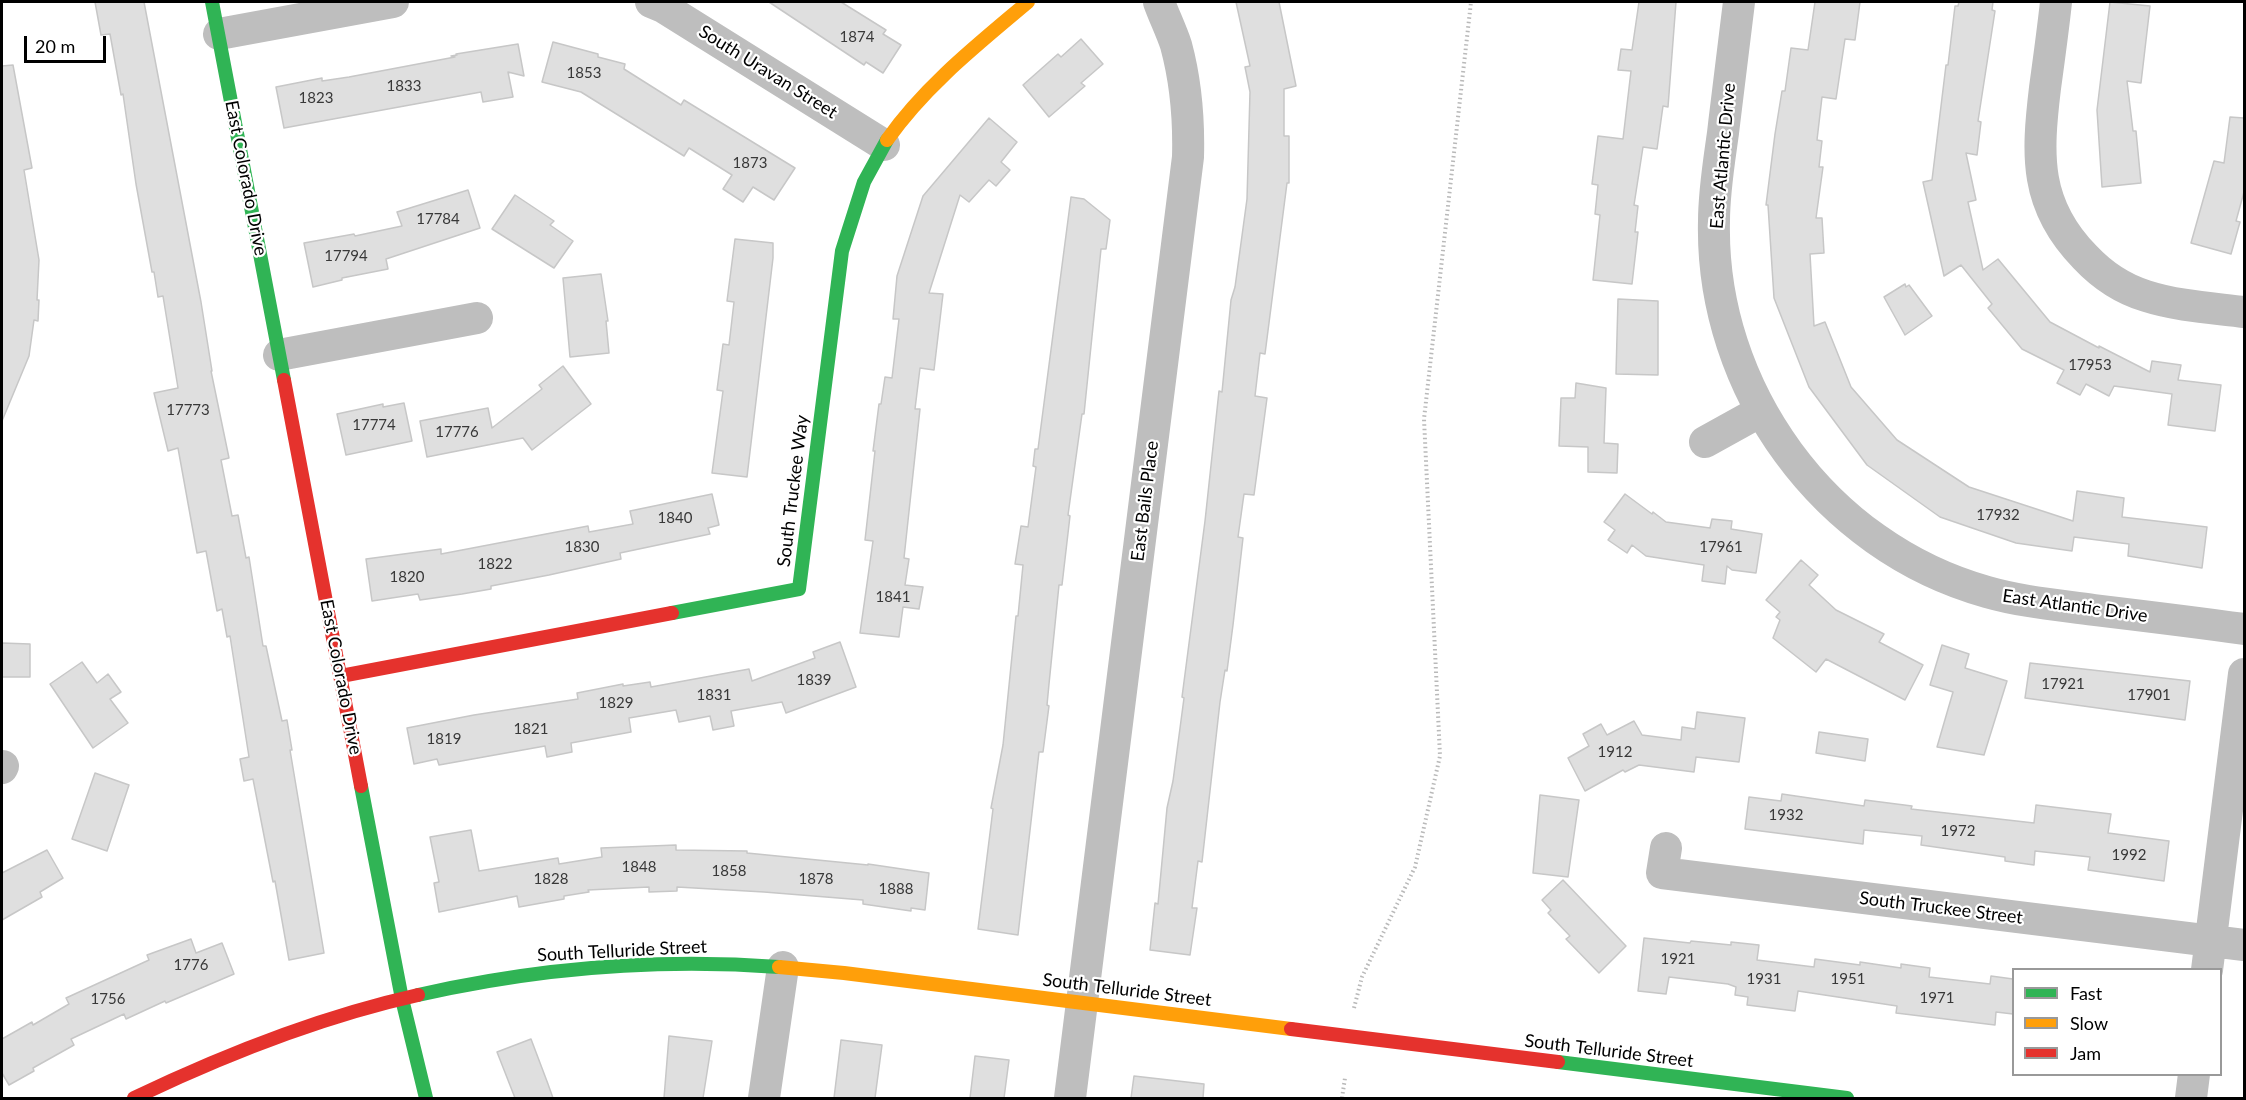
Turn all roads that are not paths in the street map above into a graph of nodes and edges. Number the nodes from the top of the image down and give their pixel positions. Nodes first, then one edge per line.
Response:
1 (212, 2) edge
2 (393, 2) edge
3 (651, 2) edge
4 (1028, 2) edge
5 (1159, 2) edge
6 (1739, 2) edge
7 (2056, 2) edge
8 (219, 34) junction
9 (884, 145) junction
10 (2244, 312) edge
11 (477, 318) dead end
12 (279, 355) junction
13 (1761, 411) junction
14 (1705, 442) dead end
15 (2244, 629) edge
16 (2244, 674) edge
17 (341, 676) junction
18 (1666, 848) dead end
19 (2244, 945) edge
20 (2209, 955) edge
21 (783, 967) junction
22 (402, 999) junction
23 (1082, 1003) junction
24 (2194, 1076) edge
25 (134, 1098) edge
26 (426, 1098) edge
27 (764, 1098) edge
28 (1070, 1098) edge
29 (1847, 1098) edge
30 (2191, 1098) edge

1 - 8 street, East Colorado Drive
2 - 8 street
3 - 9 street, South Uravan Street
4 - 9 street, South Truckee Way
5 - 23 street, East Bails Place
6 - 13 street, East Atlantic Drive
7 - 10 street
8 - 12 street, East Colorado Drive
9 - 17 street, South Truckee Way
11 - 12 street
12 - 17 street, East Colorado Drive
13 - 14 street
13 - 15 street, East Atlantic Drive
16 - 20 street
17 - 22 street, East Colorado Drive
18 - 20 street, South Truckee Street
19 - 20 street, South Truckee Street
21 - 22 street, South Telluride Street
21 - 23 street, South Telluride Street
21 - 27 street
22 - 25 street, South Telluride Street
22 - 26 street
23 - 28 street, East Bails Place
23 - 29 street, South Telluride Street
24 - 30 street

